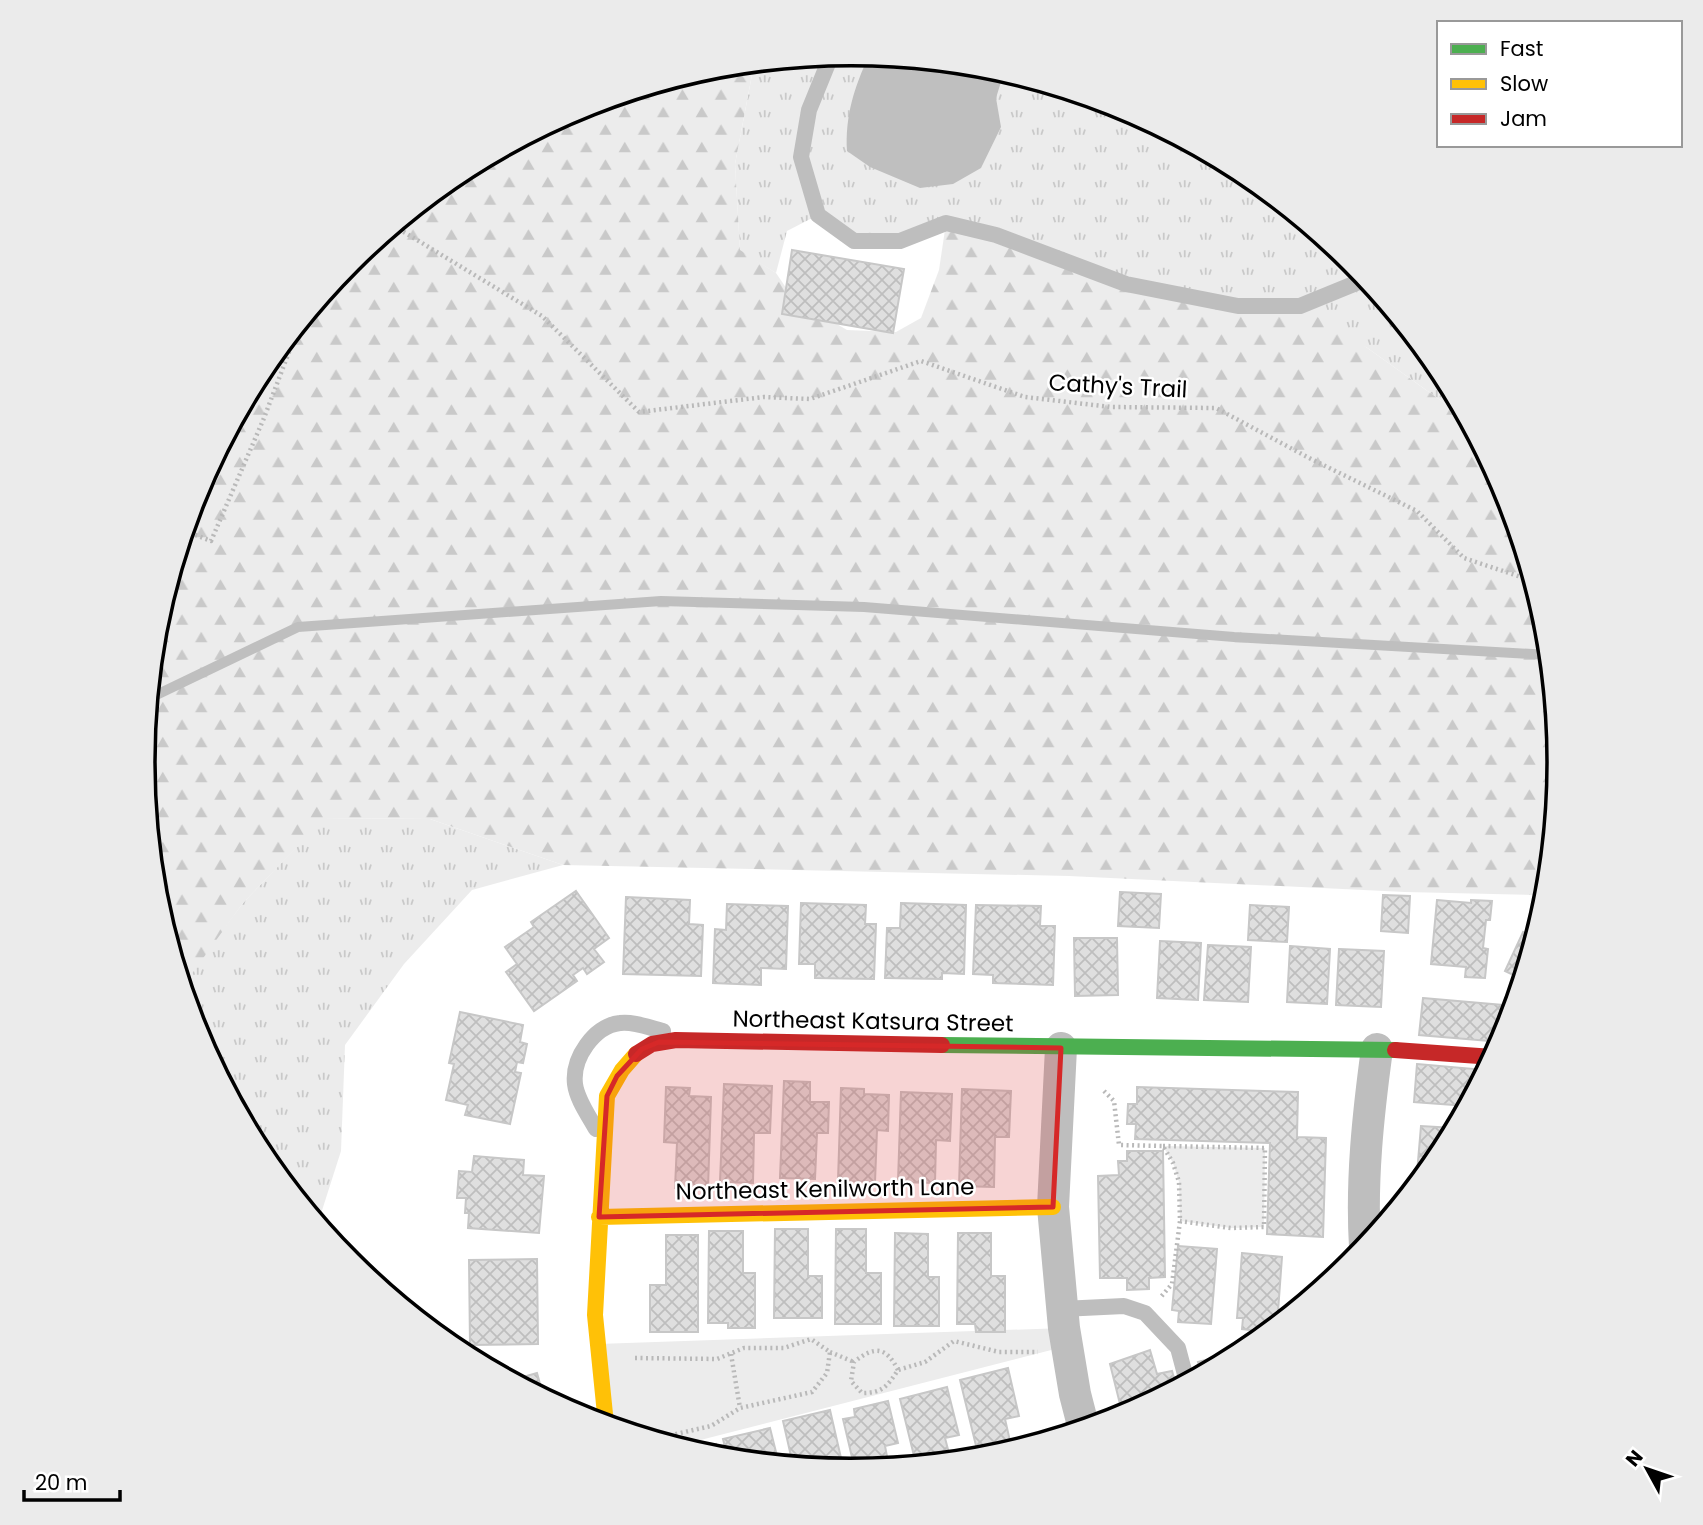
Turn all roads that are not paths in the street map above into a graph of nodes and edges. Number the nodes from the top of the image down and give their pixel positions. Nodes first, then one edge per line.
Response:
1 (826, 67) edge
2 (1356, 283) edge
3 (700, 1040) junction
4 (1061, 1048) junction
5 (1377, 1049) junction
6 (1482, 1056) edge
7 (604, 1144) junction
8 (1053, 1207) junction
9 (599, 1217) junction
10 (1364, 1233) edge
11 (1062, 1309) junction
12 (1185, 1373) edge
13 (605, 1413) edge
14 (1082, 1420) edge

1 - 2 lane
3 - 4 street, Northeast Katsura Street
3 - 7 street, Northeast Katsura Street
3 - 7 lane
4 - 5 street, Northeast Katsura Street
4 - 8 street
5 - 6 street, Northeast Katsura Street
5 - 10 street
7 - 9 street, Northeast Katsura Street
8 - 9 street, Northeast Kenilworth Lane
8 - 11 street
9 - 13 street, Northeast Katsura Street
11 - 12 lane
11 - 14 street

